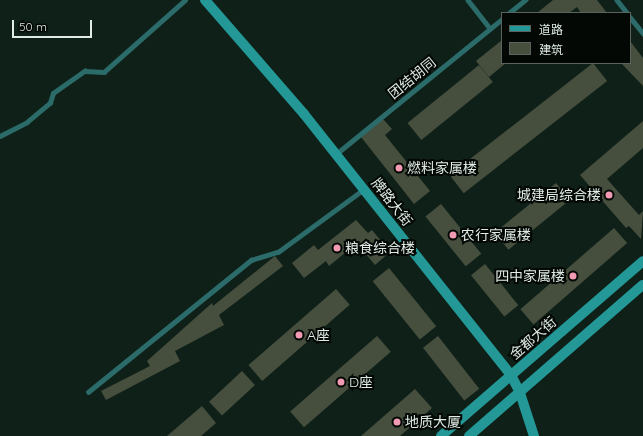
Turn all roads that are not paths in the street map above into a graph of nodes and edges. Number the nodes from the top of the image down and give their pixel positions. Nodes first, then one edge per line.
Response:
1 (185, 0) edge
2 (205, 0) edge
3 (468, 0) edge
4 (525, 0) edge
5 (617, 0) edge
6 (510, 12) edge
7 (626, 12) edge
8 (631, 18) edge
9 (501, 19) edge
10 (490, 28) junction
11 (643, 33) edge
12 (0, 136) edge
13 (336, 154) junction
14 (364, 189) junction
15 (643, 261) edge
16 (643, 285) edge
17 (511, 375) junction
18 (88, 392) dead end
19 (520, 393) junction
20 (442, 436) edge
21 (469, 436) edge
22 (534, 436) edge

1 - 12 lane
2 - 13 street, 牌路大街
3 - 10 lane
4 - 6 lane
5 - 7 lane
8 - 11 lane
9 - 10 lane, 团结胡同
10 - 13 lane, 团结胡同
13 - 14 street, 牌路大街
14 - 17 street, 牌路大街
14 - 18 lane
15 - 17 street, 金都大街
16 - 19 street
17 - 19 street, 牌路大街
17 - 20 street, 金都大街
19 - 21 street
19 - 22 street, 牌路大街

